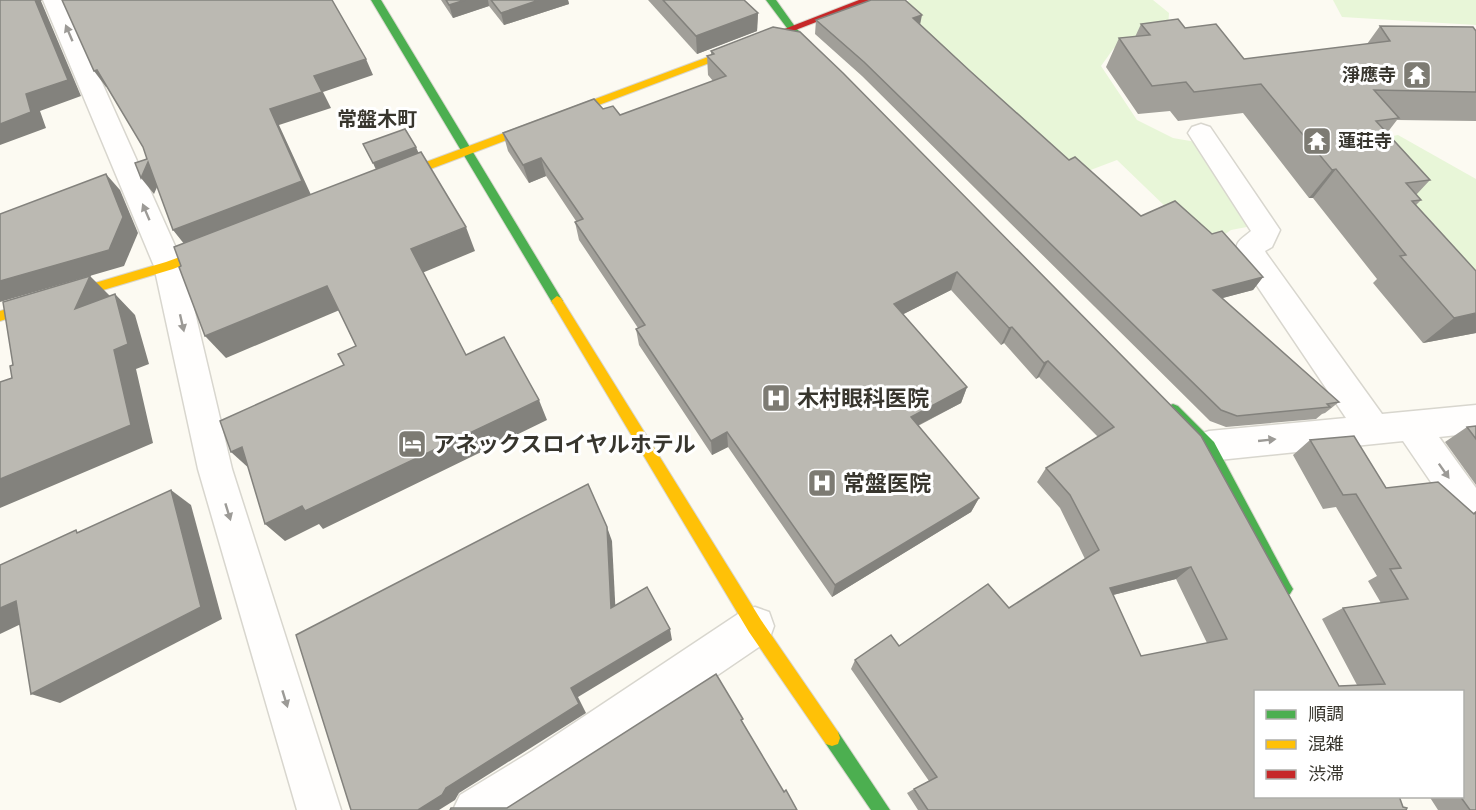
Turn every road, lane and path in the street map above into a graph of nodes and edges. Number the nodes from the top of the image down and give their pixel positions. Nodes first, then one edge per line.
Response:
1 (54, 0) edge
2 (376, 0) edge
3 (771, 0) edge
4 (868, 0) edge
5 (793, 30) junction
6 (818, 53) edge
7 (1201, 133) dead end
8 (465, 151) junction
9 (378, 185) edge
10 (238, 240) edge
11 (169, 266) junction
12 (0, 316) edge
13 (1160, 397) edge
14 (1476, 418) edge
15 (1412, 425) junction
16 (1373, 429) junction
17 (1209, 446) junction
18 (1476, 517) edge
19 (1290, 600) edge
20 (755, 626) junction
21 (320, 810) edge
22 (476, 810) edge
23 (881, 810) edge

11 -> 1 street
2 - 8 street
3 - 5 street
4 - 5 street
5 - 6 street
5 - 8 street
7 - 16 street
8 - 9 street
8 - 20 street
10 - 11 street
11 - 12 street
11 -> 21 street
13 - 17 street
14 - 15 street
15 - 16 street
15 -> 18 street
17 -> 16 street
17 - 19 street
20 - 22 street
20 - 23 street

